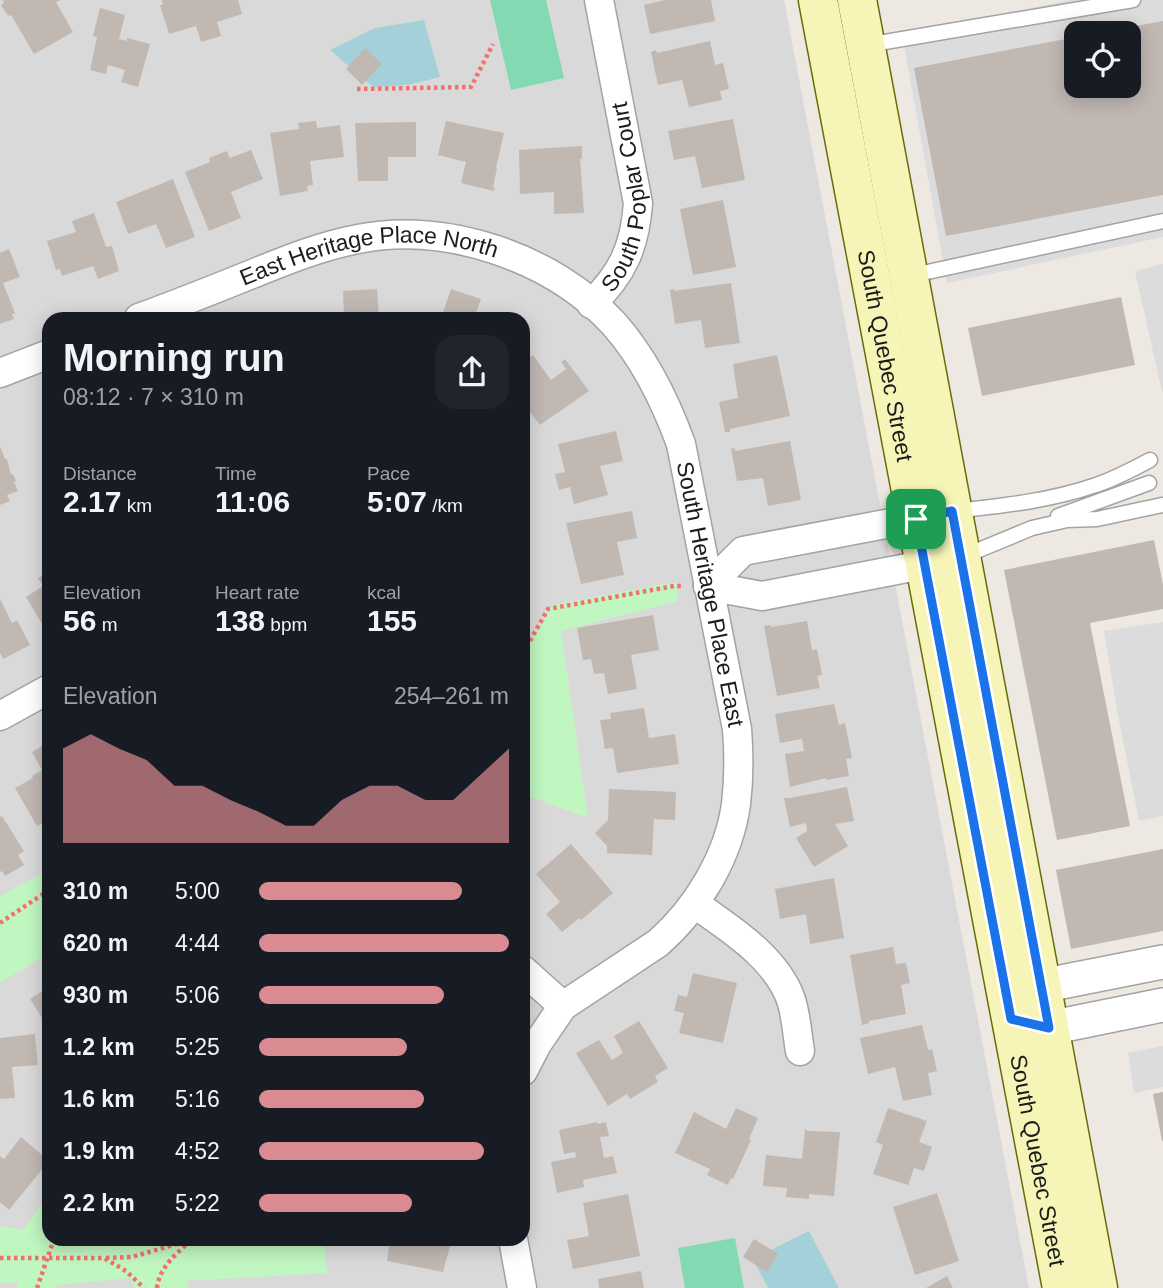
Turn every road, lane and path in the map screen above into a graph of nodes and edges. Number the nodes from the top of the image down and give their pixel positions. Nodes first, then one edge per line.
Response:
1 (599, 0) edge
2 (818, 0) edge
3 (856, 0) edge
4 (1133, 0) edge
5 (493, 44) dead end
6 (846, 49) junction
7 (357, 89) dead end
8 (1163, 221) edge
9 (908, 277) junction
10 (591, 304) junction
11 (154, 312) edge
12 (42, 357) edge
13 (0, 373) edge
14 (1149, 483) junction
15 (1163, 505) edge
16 (934, 515) junction
17 (1031, 528) junction
18 (943, 560) junction
19 (708, 586) junction
20 (530, 641) edge
21 (42, 694) edge
22 (0, 716) edge
23 (42, 895) edge
24 (695, 904) junction
25 (0, 923) edge
26 (1163, 962) edge
27 (530, 976) edge
28 (1041, 986) junction
29 (1163, 1005) edge
30 (563, 1006) junction
31 (1011, 1019) junction
32 (1049, 1028) junction
33 (800, 1051) dead end
34 (530, 1058) edge
35 (51, 1246) edge
36 (170, 1246) edge
37 (185, 1246) edge
38 (514, 1246) edge
39 (0, 1258) edge
40 (47, 1258) junction
41 (104, 1258) junction
42 (37, 1288) edge
43 (144, 1288) edge
44 (158, 1288) edge
45 (522, 1288) edge
46 (1062, 1288) edge
47 (1098, 1288) edge

1 - 10 street, South Poplar Court
2 - 6 main road, South Quebec Street
3 - 6 main road, South Quebec Street
4 - 6 lane
5 - 7 path
6 - 9 main road, South Quebec Street
6 - 16 main road, South Quebec Street
8 - 9 lane
9 - 16 main road, South Quebec Street
10 - 11 street, East Heritage Place North
10 - 19 street, South Heritage Place East
12 - 13 street
14 - 15 lane
14 - 16 lane
14 - 17 lane
15 - 17 lane
16 - 18 main road, South Quebec Street
16 - 19 street
17 - 18 lane
18 - 19 street
18 - 28 main road, South Quebec Street
18 - 31 main road, South Quebec Street
19 - 20 path
19 - 24 street, South Heritage Place East
21 - 22 street
23 - 25 path
24 - 30 street, South Heritage Place East
24 - 33 street
26 - 28 street
27 - 30 street
28 - 31 street
28 - 32 main road, South Quebec Street
29 - 32 street
30 - 34 street, South Heritage Place East
31 - 32 street
31 - 46 main road, South Quebec Street
32 - 47 main road, South Quebec Street
35 - 40 path
36 - 41 path
37 - 44 path
38 - 45 street
39 - 40 path
40 - 41 path
40 - 42 path
41 - 43 path

